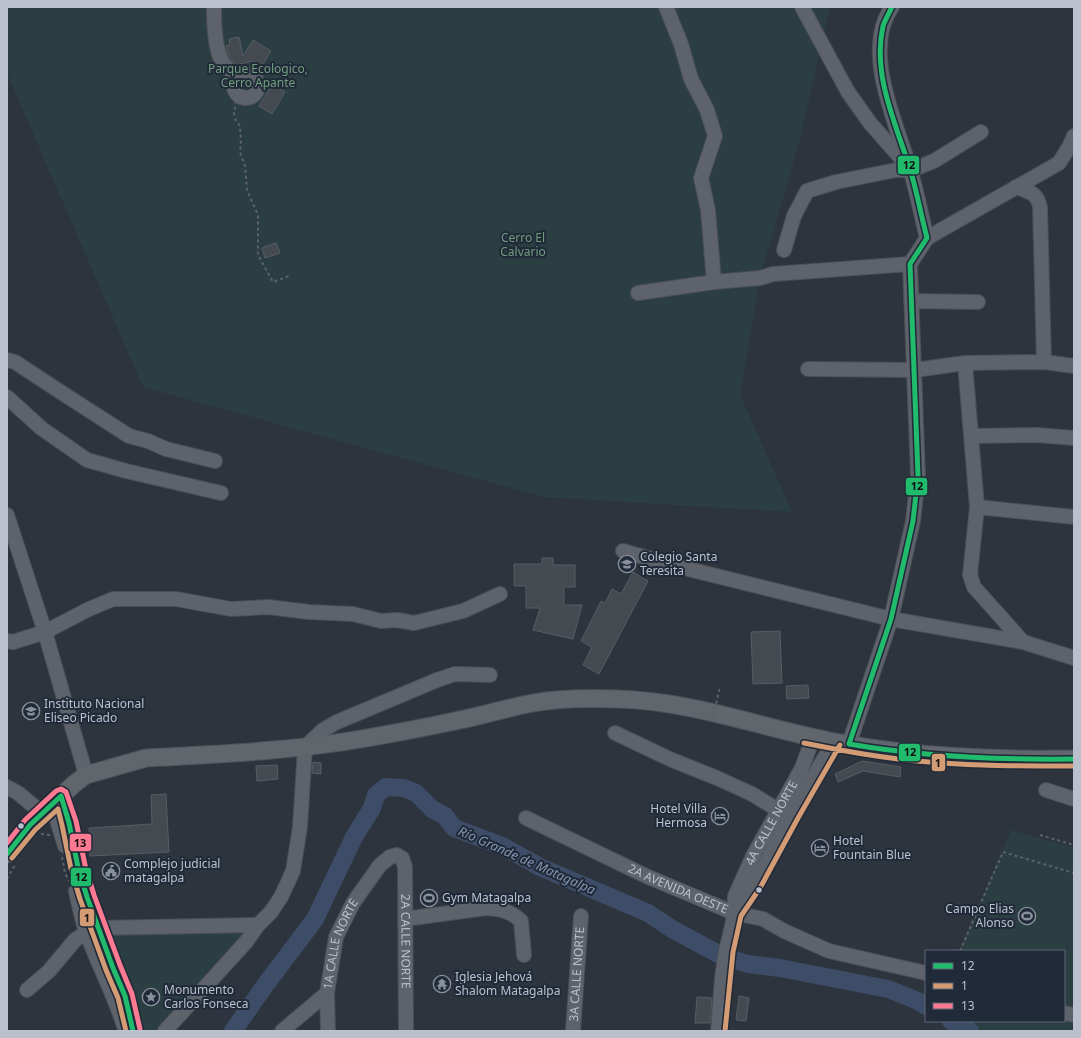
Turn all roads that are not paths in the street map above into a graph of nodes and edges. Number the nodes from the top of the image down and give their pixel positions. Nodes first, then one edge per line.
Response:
1 (214, 7) edge
2 (666, 7) edge
3 (802, 7) edge
4 (892, 7) edge
5 (237, 78) junction
6 (981, 132) dead end
7 (1074, 136) edge
8 (911, 170) junction
9 (1016, 187) junction
10 (927, 238) junction
11 (784, 250) dead end
12 (910, 264) junction
13 (714, 282) junction
14 (638, 293) dead end
15 (911, 301) junction
16 (978, 302) dead end
17 (7, 360) edge
18 (1044, 362) junction
19 (965, 363) junction
20 (1074, 366) edge
21 (808, 370) dead end
22 (915, 370) junction
23 (7, 398) edge
24 (972, 436) junction
25 (1074, 438) edge
26 (215, 461) dead end
27 (221, 493) dead end
28 (977, 507) junction
29 (7, 515) edge
30 (1074, 517) edge
31 (623, 551) dead end
32 (500, 594) dead end
33 (891, 619) junction
34 (45, 632) junction
35 (7, 641) edge
36 (1023, 642) junction
37 (1074, 658) edge
38 (490, 675) dead end
39 (615, 733) dead end
40 (804, 736) junction
41 (842, 743) junction
42 (305, 747) junction
43 (1074, 759) edge
44 (86, 775) junction
45 (7, 787) edge
46 (1046, 790) dead end
47 (1074, 799) edge
48 (52, 804) junction
49 (785, 812) junction
50 (526, 818) dead end
51 (397, 855) joint
52 (12, 857) edge
53 (581, 916) dead end
54 (733, 918) junction
55 (405, 919) junction
56 (258, 925) junction
57 (92, 930) junction
58 (524, 955) dead end
59 (925, 973) edge
60 (27, 990) dead end
61 (327, 993) junction
62 (126, 1031) edge
63 (133, 1031) edge
64 (165, 1031) edge
65 (282, 1031) edge
66 (328, 1031) edge
67 (406, 1031) edge
68 (573, 1031) edge
69 (718, 1031) edge

1 - 5 street
2 - 13 street
3 - 8 street
4 - 8 street
5 - 5 street
6 - 8 street
7 - 9 street
8 - 10 street
8 - 11 street
9 - 10 street
9 - 18 street
10 - 12 street
12 - 13 street
12 - 15 street, 4A CALLE NORTE
13 - 14 street
15 - 16 street
15 - 22 street, 4A CALLE NORTE
17 - 26 street
18 - 19 street
18 - 20 street
19 - 22 street
19 - 24 street
21 - 22 street
22 - 33 street, 4A CALLE NORTE
23 - 27 street
24 - 25 street
24 - 28 street
28 - 30 street
28 - 36 street
29 - 34 street
31 - 33 street
32 - 34 street
33 - 36 street
33 - 41 street, 4A CALLE NORTE
34 - 35 street
34 - 44 street
36 - 37 street
38 - 42 street
39 - 49 street
40 - 41 main road
40 - 42 main road
40 - 49 street, 4A CALLE NORTE
41 - 43 main road
41 - 49 street, 4A CALLE NORTE
42 - 44 main road
42 - 56 street
44 - 48 main road
45 - 48 street
46 - 47 street
48 - 52 main road
48 - 57 street
48 - 57 street
49 - 54 street, 4A CALLE NORTE
50 - 54 street, 2A AVENIDA OESTE
51 - 55 street, 2A CALLE NORTE
51 - 61 street, 1A CALLE NORTE
53 - 68 street, 3A CALLE NORTE
54 - 59 street, 2A AVENIDA OESTE
54 - 69 street, 4A CALLE NORTE
55 - 58 street
55 - 67 street, 2A CALLE NORTE
56 - 57 street
56 - 64 street
57 - 60 street
57 - 62 street
57 - 63 street
61 - 65 street, 1A CALLE NORTE
61 - 66 street

